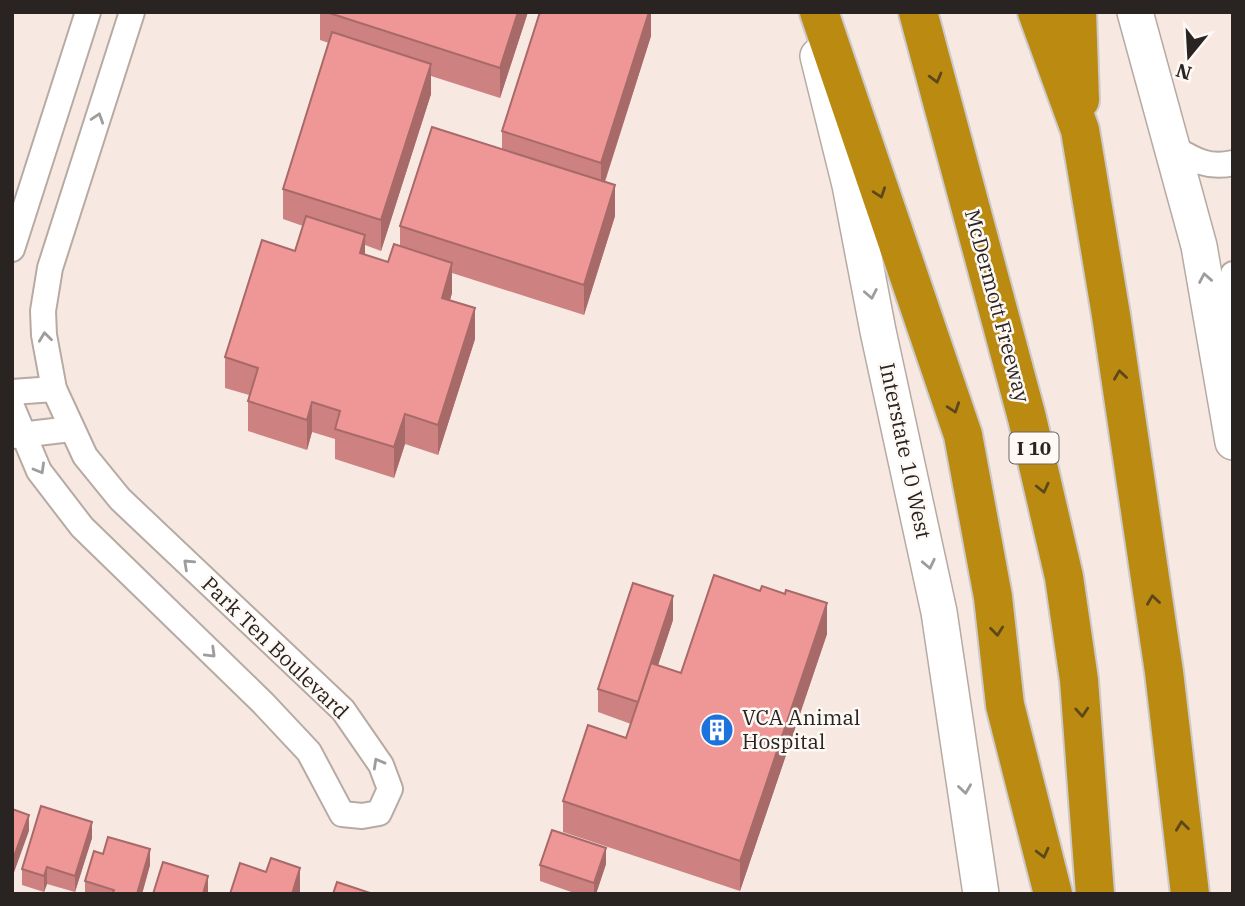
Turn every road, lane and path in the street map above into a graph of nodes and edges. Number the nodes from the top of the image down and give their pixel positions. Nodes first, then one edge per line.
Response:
1 (88, 12) edge
2 (132, 12) edge
3 (807, 12) edge
4 (819, 12) edge
5 (918, 12) edge
6 (1037, 12) edge
7 (1077, 12) edge
8 (1135, 12) edge
9 (1080, 130) junction
10 (1174, 148) junction
11 (1233, 163) edge
12 (12, 250) edge
13 (1233, 274) edge
14 (1222, 372) junction
15 (54, 389) junction
16 (12, 393) edge
17 (12, 407) edge
18 (71, 429) junction
19 (18, 436) edge
20 (1233, 442) edge
21 (981, 894) edge
22 (1053, 894) edge
23 (1095, 894) edge
24 (1190, 894) edge

1 - 12 street
15 -> 2 street, Park Ten Boulevard
3 -> 21 main road, Interstate 10 West
4 -> 22 highway
5 -> 23 highway, McDermott Freeway / I 10
6 - 9 highway
7 - 9 highway
8 - 10 main road
24 -> 9 highway
10 - 11 street
14 -> 10 main road
13 - 14 street
14 - 20 main road
15 - 16 street
15 - 18 street, Park Ten Boulevard
17 - 19 street, Park Ten Boulevard
18 - 19 street
19 -> 18 street, Park Ten Boulevard

